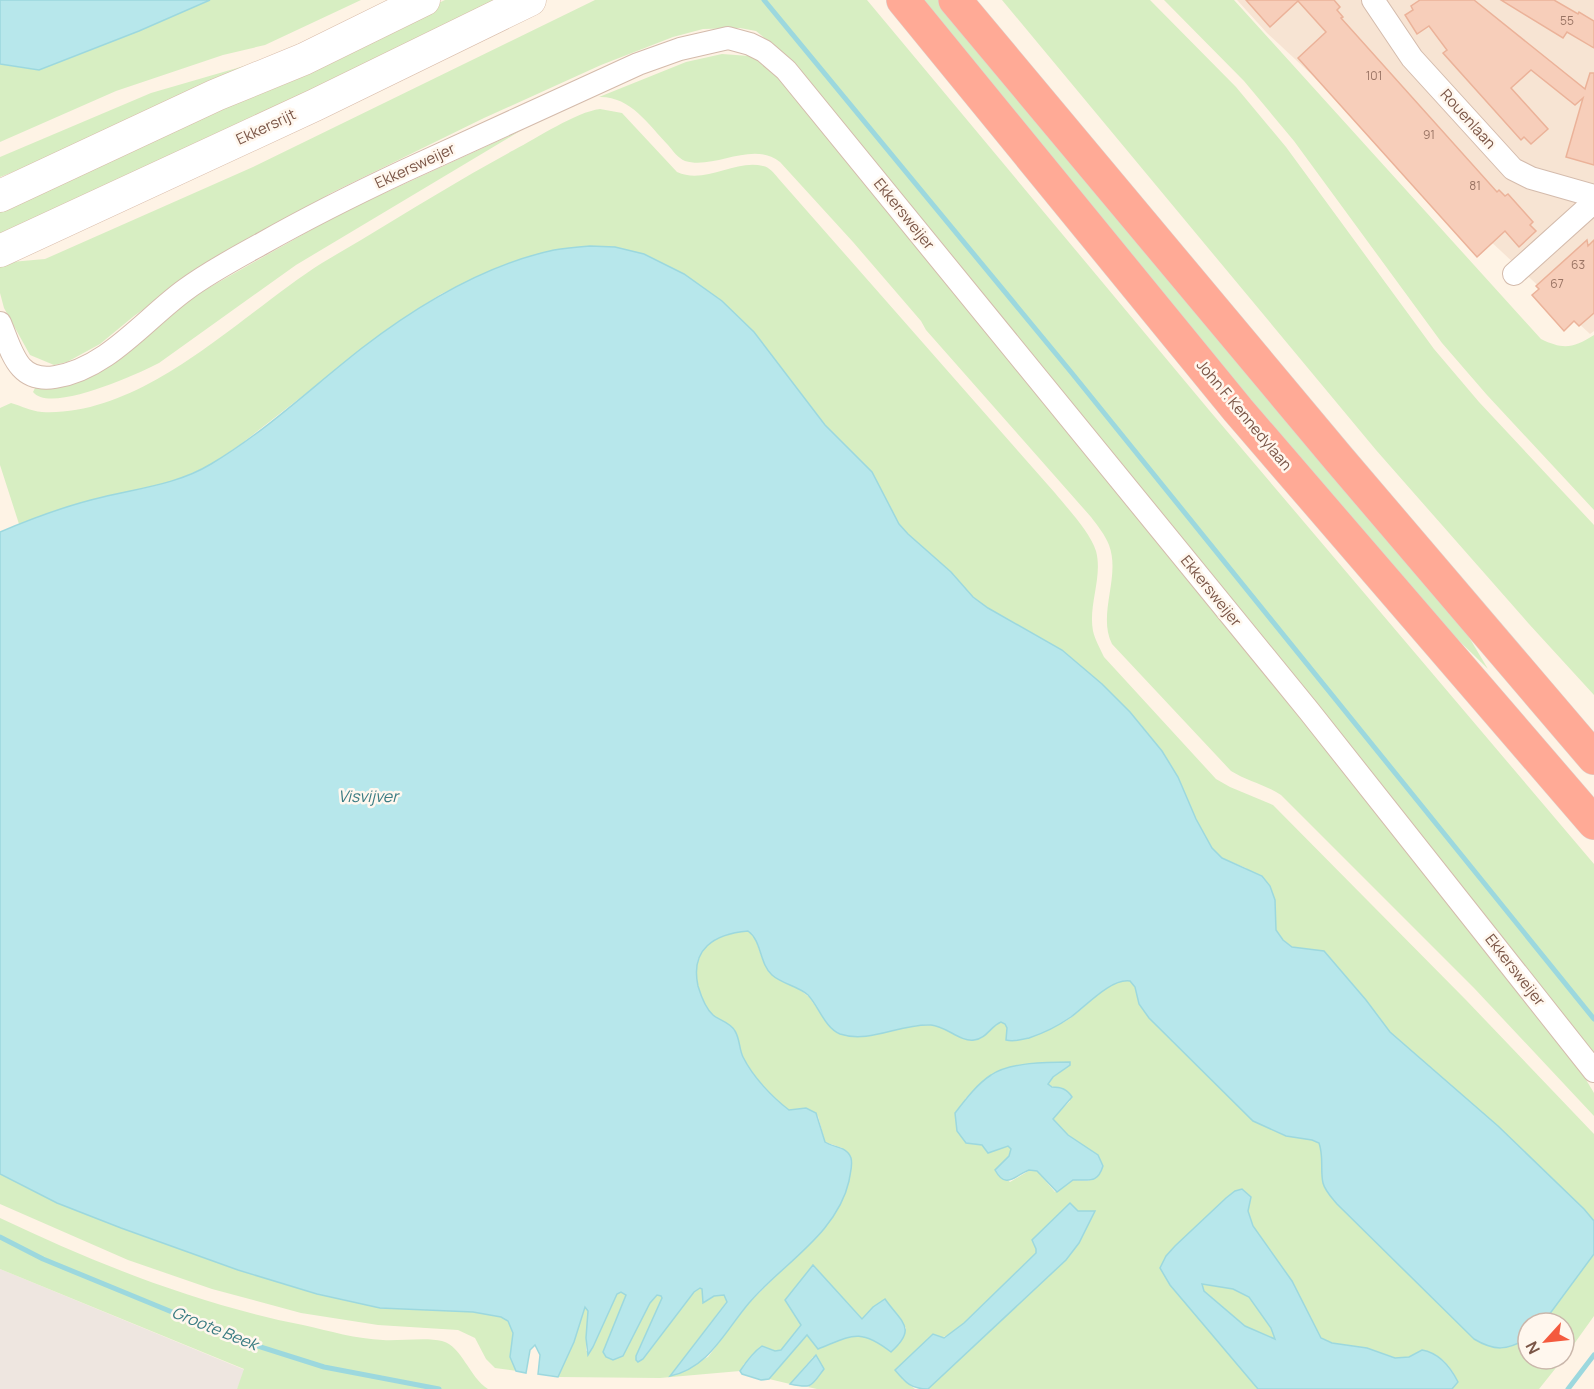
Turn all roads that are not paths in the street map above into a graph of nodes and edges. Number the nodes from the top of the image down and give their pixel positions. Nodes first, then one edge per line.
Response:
1 (424, 0) edge
2 (530, 0) edge
3 (903, 0) edge
4 (955, 0) edge
5 (1373, 0) edge
6 (0, 196) edge
7 (1594, 196) edge
8 (1594, 202) edge
9 (0, 251) edge
10 (1514, 274) dead end
11 (0, 323) edge
12 (1338, 458) junction
13 (1594, 723) edge
14 (1594, 758) edge
15 (1594, 823) edge
16 (1594, 1071) edge

1 - 6 main road
2 - 9 main road, Ekkersrijt
3 - 15 highway, John F. Kennedylaan
4 - 12 highway
5 - 7 street, Rouenlaan
8 - 10 street
11 - 16 street, Ekkersweijer
12 - 13 highway
12 - 14 highway

